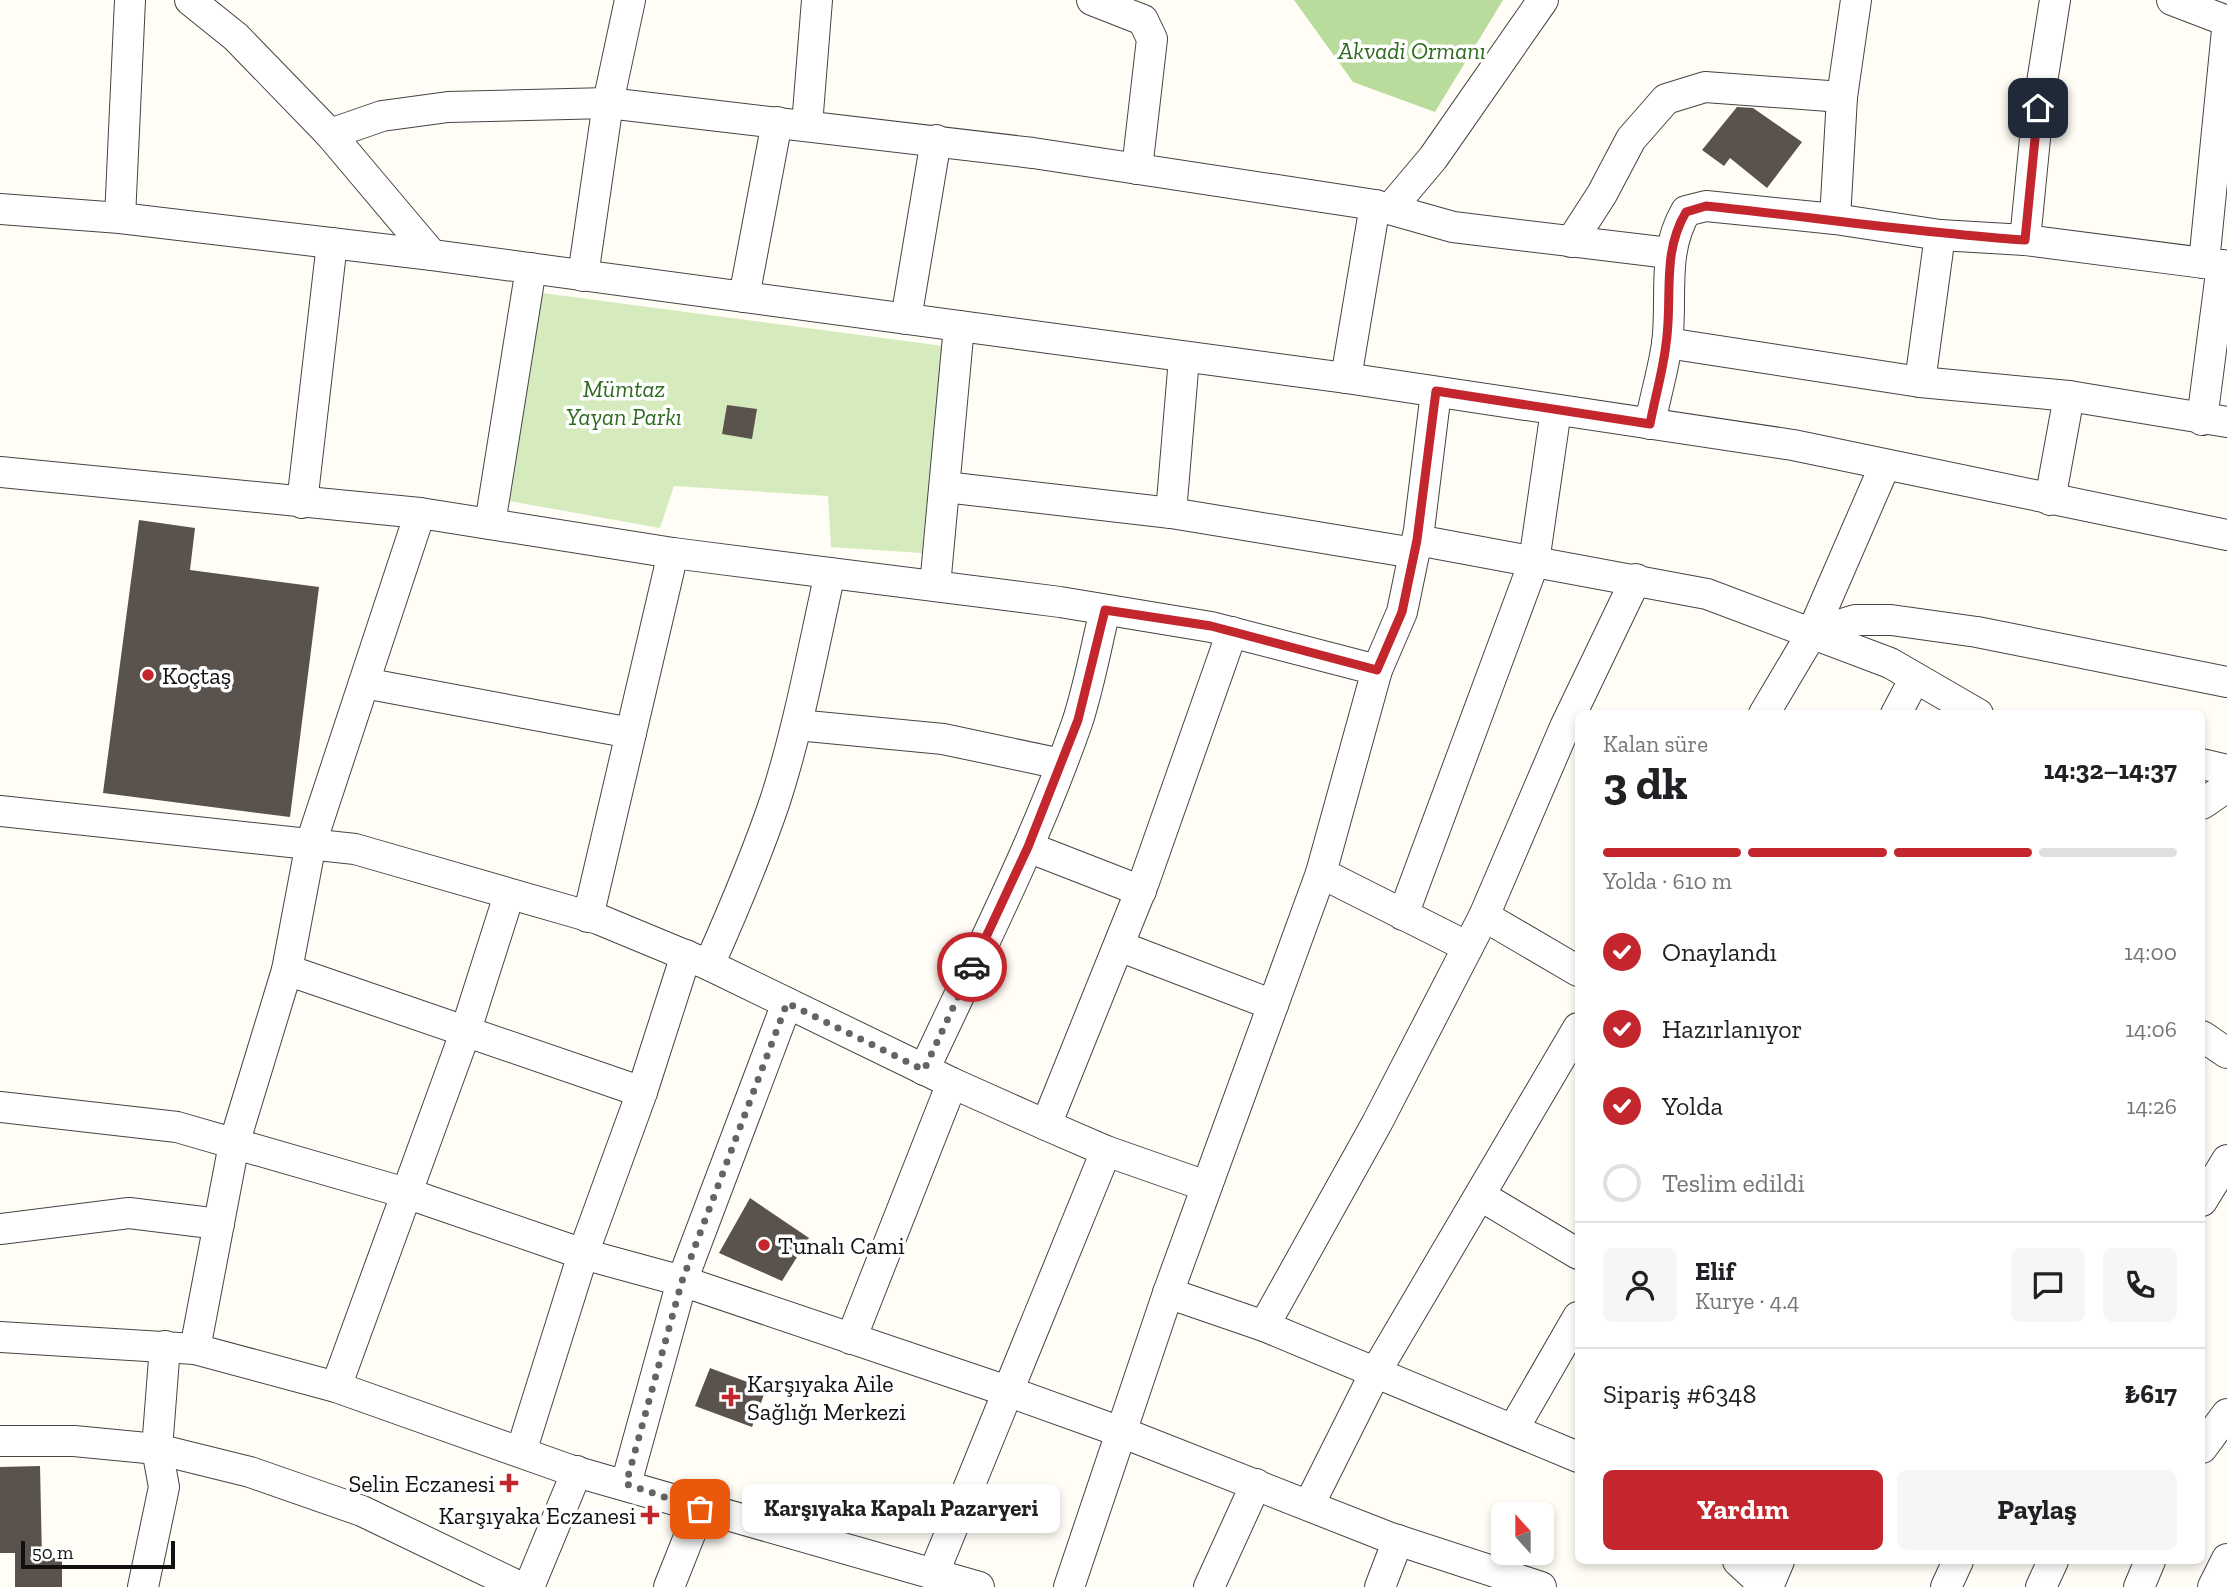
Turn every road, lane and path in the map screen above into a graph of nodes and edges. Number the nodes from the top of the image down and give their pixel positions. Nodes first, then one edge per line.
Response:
1 (130, 0) edge
2 (190, 0) edge
3 (630, 0) edge
4 (817, 0) edge
5 (1091, 0) edge
6 (1544, 0) edge
7 (1856, 0) edge
8 (2055, 0) edge
9 (2172, 0) edge
10 (2227, 21) edge
11 (2227, 30) edge
12 (1842, 97) junction
13 (608, 103) junction
14 (777, 122) junction
15 (2222, 122) edge
16 (807, 125) junction
17 (330, 134) junction
18 (936, 140) junction
19 (1137, 169) junction
20 (1382, 207) junction
21 (0, 209) edge
22 (120, 218) junction
23 (1835, 219) junction
24 (1940, 235) junction
25 (2025, 240) junction
26 (1571, 242) junction
27 (332, 243) junction
28 (1669, 253) junction
29 (432, 255) junction
30 (2218, 265) edge
31 (531, 268) junction
32 (583, 275) junction
33 (744, 297) junction
34 (906, 319) junction
35 (958, 326) junction
36 (1667, 343) junction
37 (1184, 358) junction
38 (1346, 378) junction
39 (1920, 382) junction
40 (1436, 391) junction
41 (2069, 396) junction
42 (1556, 410) junction
43 (2215, 421) edge
44 (1650, 424) junction
45 (1885, 465) junction
46 (0, 472) edge
47 (945, 487) junction
48 (2050, 500) junction
49 (302, 503) junction
50 (420, 513) junction
51 (1171, 513) junction
52 (490, 524) junction
53 (2227, 536) edge
54 (1416, 546) junction
55 (673, 552) junction
56 (1534, 562) junction
57 (830, 573) junction
58 (1636, 579) junction
59 (935, 586) junction
60 (1105, 610) junction
61 (1232, 632) junction
62 (1812, 633) junction
63 (1377, 670) junction
64 (1915, 678) junction
65 (2227, 682) edge
66 (363, 683) junction
67 (1582, 710) edge
68 (1766, 710) edge
69 (1898, 710) edge
70 (1973, 710) edge
71 (797, 725) junction
72 (631, 733) junction
73 (1572, 735) edge
74 (1061, 764) junction
75 (2205, 765) edge
76 (2227, 770) edge
77 (2227, 787) edge
78 (2205, 802) edge
79 (0, 811) edge
80 (311, 843) junction
81 (1028, 847) junction
82 (1321, 873) junction
83 (1141, 891) junction
84 (509, 895) junction
85 (1403, 915) junction
86 (1484, 916) junction
87 (588, 917) junction
88 (1119, 946) junction
89 (1468, 947) junction
90 (697, 960) junction
91 (1575, 969) edge
92 (287, 970) junction
93 (787, 1003) junction
94 (1273, 1005) junction
95 (466, 1033) junction
96 (1575, 1033) edge
97 (2205, 1038) edge
98 (2227, 1053) edge
99 (924, 1070) junction
100 (952, 1083) junction
101 (642, 1092) junction
102 (0, 1107) edge
103 (1046, 1125) junction
104 (234, 1144) junction
105 (1106, 1151) junction
106 (2227, 1160) edge
107 (1206, 1186) junction
108 (406, 1193) junction
109 (1481, 1196) junction
110 (2205, 1196) edge
111 (219, 1224) junction
112 (0, 1229) edge
113 (1575, 1252) edge
114 (583, 1254) junction
115 (682, 1281) junction
116 (1168, 1293) junction
117 (1575, 1322) edge
118 (1264, 1326) junction
119 (0, 1336) edge
120 (851, 1339) junction
121 (165, 1346) junction
122 (195, 1349) junction
123 (1374, 1373) junction
124 (335, 1387) junction
125 (1007, 1391) junction
126 (1514, 1428) junction
127 (1121, 1432) junction
128 (0, 1441) edge
129 (157, 1449) junction
130 (521, 1452) junction
131 (1575, 1456) edge
132 (577, 1471) junction
133 (626, 1484) junction
134 (1256, 1484) junction
135 (1309, 1505) junction
136 (700, 1509) junction
137 (1398, 1540) junction
138 (2227, 1559) edge
139 (1741, 1564) edge
140 (1778, 1564) edge
141 (1957, 1564) edge
142 (2052, 1564) edge
143 (2149, 1564) edge
144 (933, 1575) junction
145 (143, 1587) edge
146 (520, 1587) edge
147 (529, 1587) edge
148 (669, 1587) edge
149 (979, 1587) edge
150 (1069, 1587) edge
151 (1209, 1587) edge
152 (1380, 1587) edge
153 (1541, 1587) edge
154 (1767, 1587) edge
155 (1946, 1587) edge
156 (2041, 1587) edge
157 (2138, 1587) edge
158 (2213, 1587) edge

1 - 22 street
2 - 17 street
3 - 13 street
4 - 16 street
5 - 19 street
6 - 20 street
7 - 12 street
8 - 25 street
9 - 10 street
11 - 15 street
12 - 23 street
12 - 26 street
13 - 14 street
13 - 17 street
13 - 32 street
14 - 16 street
14 - 33 street
15 - 30 street
16 - 18 street
17 - 29 street
18 - 19 street
18 - 34 street
19 - 20 street
20 - 26 street
20 - 38 street
21 - 22 street
22 - 27 street
23 - 24 street
23 - 28 street
24 - 25 street
24 - 39 street
25 - 30 street
26 - 28 street
27 - 29 street
27 - 49 street
28 - 36 street
29 - 31 street
30 - 43 street
31 - 32 street
31 - 52 street
32 - 33 street
33 - 34 street
34 - 35 street
35 - 37 street
35 - 47 street
36 - 39 street
36 - 44 street
37 - 38 street
37 - 51 street
38 - 40 street
39 - 41 street
40 - 42 street
40 - 54 street
41 - 43 street
41 - 48 street
42 - 44 street
42 - 56 street
44 - 45 street
45 - 48 street
45 - 62 street
46 - 49 street
47 - 51 street
47 - 59 street
48 - 53 street
49 - 50 street
50 - 52 street
50 - 66 street
51 - 54 street
52 - 55 street
54 - 56 street
54 - 63 street
55 - 57 street
55 - 72 street
56 - 58 street
56 - 85 street
57 - 59 street
57 - 71 street
58 - 62 street
58 - 67 street
59 - 60 street
60 - 61 street
60 - 74 street
61 - 63 street
61 - 83 street
62 - 64 street
62 - 65 street
62 - 68 street
63 - 82 street
64 - 69 street
64 - 70 street
66 - 72 street
66 - 80 street
71 - 74 street
71 - 90 street
72 - 87 street
73 - 86 street
74 - 81 street
75 - 76 street
77 - 78 street
79 - 80 street
80 - 84 street
80 - 92 street
81 - 83 street
81 - 99 street
82 - 85 street
82 - 94 street
83 - 88 street
84 - 87 street
84 - 95 street
85 - 89 street
86 - 89 street
86 - 91 street
87 - 90 street
88 - 94 street
88 - 103 street
89 - 118 street
90 - 93 street
90 - 101 street
92 - 95 street
92 - 104 street
93 - 99 street
93 - 115 street
94 - 107 street
95 - 101 street
95 - 108 street
96 - 109 street
97 - 98 street
99 - 100 street
100 - 103 street
100 - 120 street
101 - 114 street
102 - 104 street
103 - 105 street
104 - 108 street
104 - 111 street
105 - 107 street
105 - 125 street
106 - 110 street
107 - 116 street
108 - 114 street
108 - 124 street
109 - 113 street
109 - 123 street
111 - 112 street
111 - 122 street
114 - 115 street
114 - 130 street
115 - 120 street
115 - 133 street
116 - 118 street
116 - 127 street
117 - 126 street
118 - 123 street
119 - 121 street
120 - 125 street
121 - 122 street
121 - 129 street
122 - 124 street
123 - 126 street
123 - 135 street
124 - 130 street
125 - 127 street
125 - 144 street
126 - 131 street
127 - 134 street
127 - 150 street
128 - 129 street
129 - 145 street
129 - 146 street
130 - 132 street
132 - 133 street
132 - 147 street
133 - 136 street
134 - 135 street
134 - 151 street
135 - 137 street
136 - 144 street
136 - 148 street
137 - 152 street
137 - 153 street
138 - 158 street
139 - 154 street
140 - 154 street
141 - 155 street
142 - 156 street
143 - 157 street
144 - 149 street

